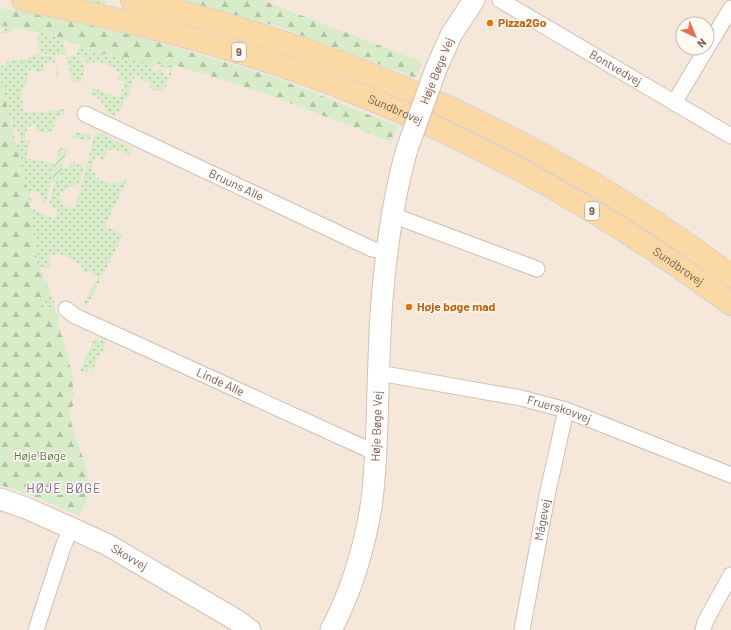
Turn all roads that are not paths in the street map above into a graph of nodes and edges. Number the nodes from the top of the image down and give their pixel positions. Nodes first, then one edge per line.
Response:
1 (23, 0) edge
2 (132, 0) edge
3 (474, 0) edge
4 (500, 0) edge
5 (731, 8) edge
6 (715, 35) edge
7 (702, 56) edge
8 (674, 103) junction
9 (85, 114) dead end
10 (445, 132) junction
11 (731, 136) edge
12 (619, 199) junction
13 (392, 215) junction
14 (387, 252) junction
15 (731, 263) edge
16 (537, 269) dead end
17 (731, 276) edge
18 (731, 304) edge
19 (66, 309) dead end
20 (731, 321) edge
21 (379, 373) junction
22 (566, 410) junction
23 (376, 453) junction
24 (731, 475) edge
25 (0, 499) edge
26 (71, 528) junction
27 (731, 574) edge
28 (36, 630) edge
29 (250, 630) edge
30 (331, 630) edge
31 (522, 630) edge
32 (703, 630) edge

1 - 10 main road, Sundbrovej / 9
2 - 12 main road, Sundbrovej / 9
3 - 13 street, Høje Bøge Vej, bridge
4 - 8 street, Bontvedvej
5 - 6 street
7 - 8 street
8 - 11 street, Bontvedvej
9 - 14 street, Bruuns Alle
10 - 18 main road, Sundbrovej / 9
10 - 20 main road
12 - 15 main road
12 - 17 main road, Sundbrovej / 9
13 - 14 street, Høje Bøge Vej
13 - 16 street
14 - 21 street, Høje Bøge Vej
19 - 23 street, Linde Alle
21 - 22 street, Fruerskovvej
21 - 23 street, Høje Bøge Vej
22 - 24 street, Fruerskovvej
22 - 31 street, Mågevej
23 - 30 street, Høje Bøge Vej
25 - 26 street, Skovvej
26 - 28 street
26 - 29 street, Skovvej
27 - 32 street

